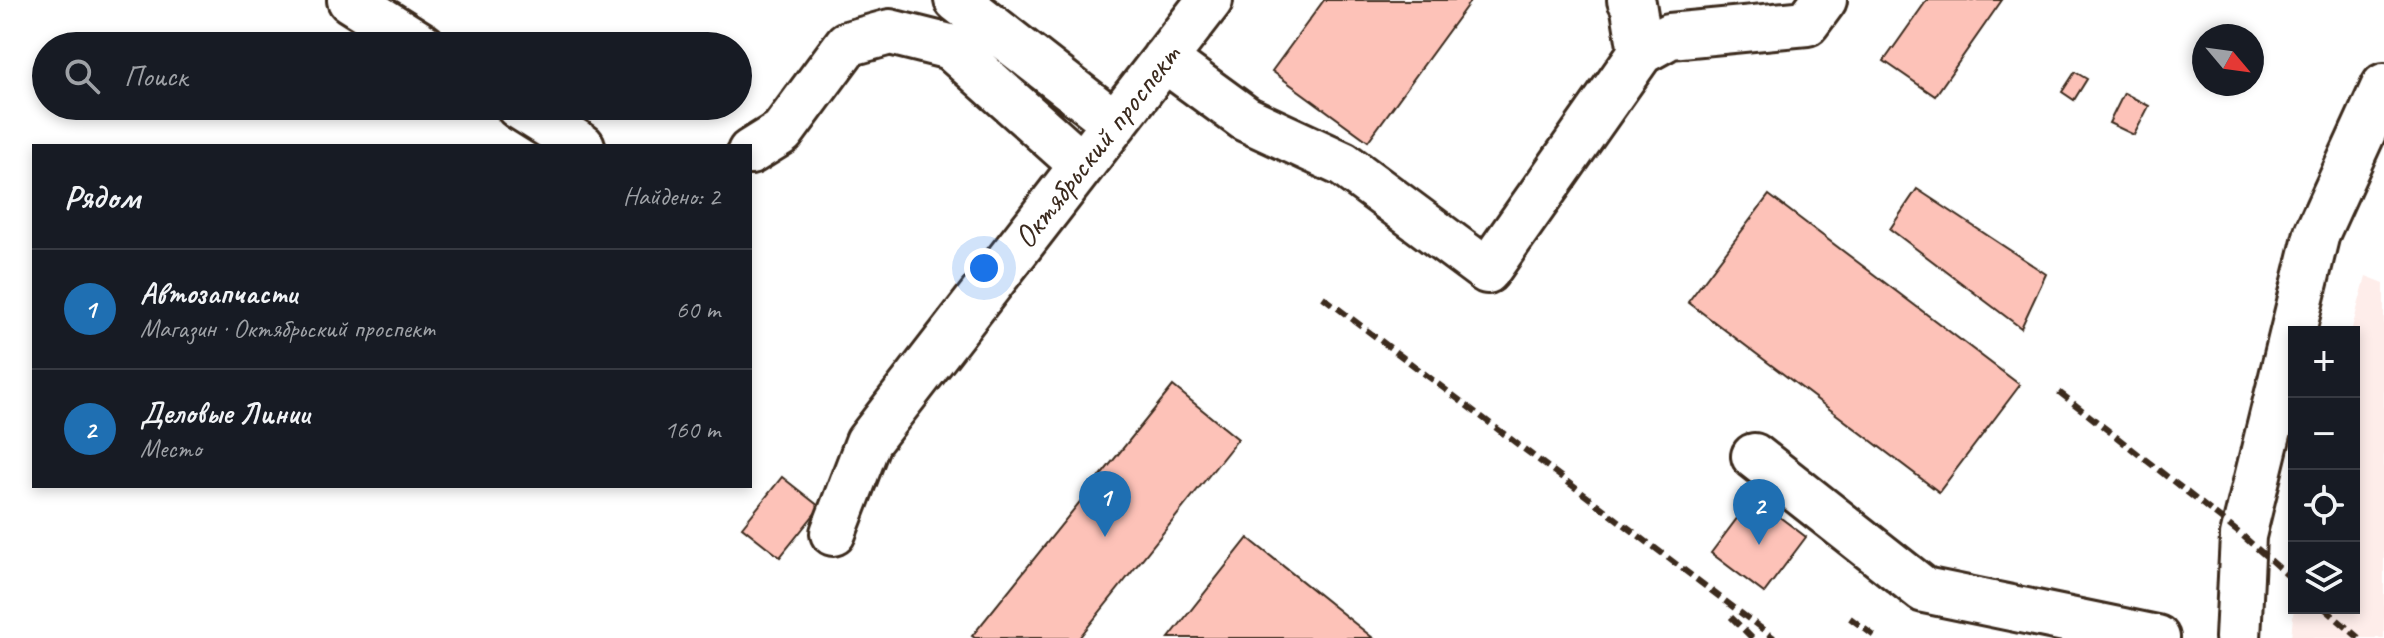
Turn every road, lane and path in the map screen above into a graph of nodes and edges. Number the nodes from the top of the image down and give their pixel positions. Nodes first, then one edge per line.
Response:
1 (350, 0) edge
2 (957, 0) edge
3 (1210, 0) edge
4 (1630, 0) edge
5 (1824, 0) edge
6 (401, 32) edge
7 (1641, 52) junction
8 (1164, 59) junction
9 (2384, 86) edge
10 (540, 120) edge
11 (1115, 123) junction
12 (579, 144) edge
13 (752, 151) edge
14 (1082, 165) junction
15 (1754, 456) dead end
16 (833, 533) dead end
17 (2157, 638) edge
18 (2238, 638) edge

1 - 6 street
2 - 11 street
3 - 8 street, Октябрьский проспект
4 - 7 street
5 - 7 street
7 - 8 street
8 - 11 street, Октябрьский проспект
9 - 18 street
10 - 12 street
11 - 14 street, Октябрьский проспект
13 - 14 street
14 - 16 street, Октябрьский проспект
15 - 17 street

